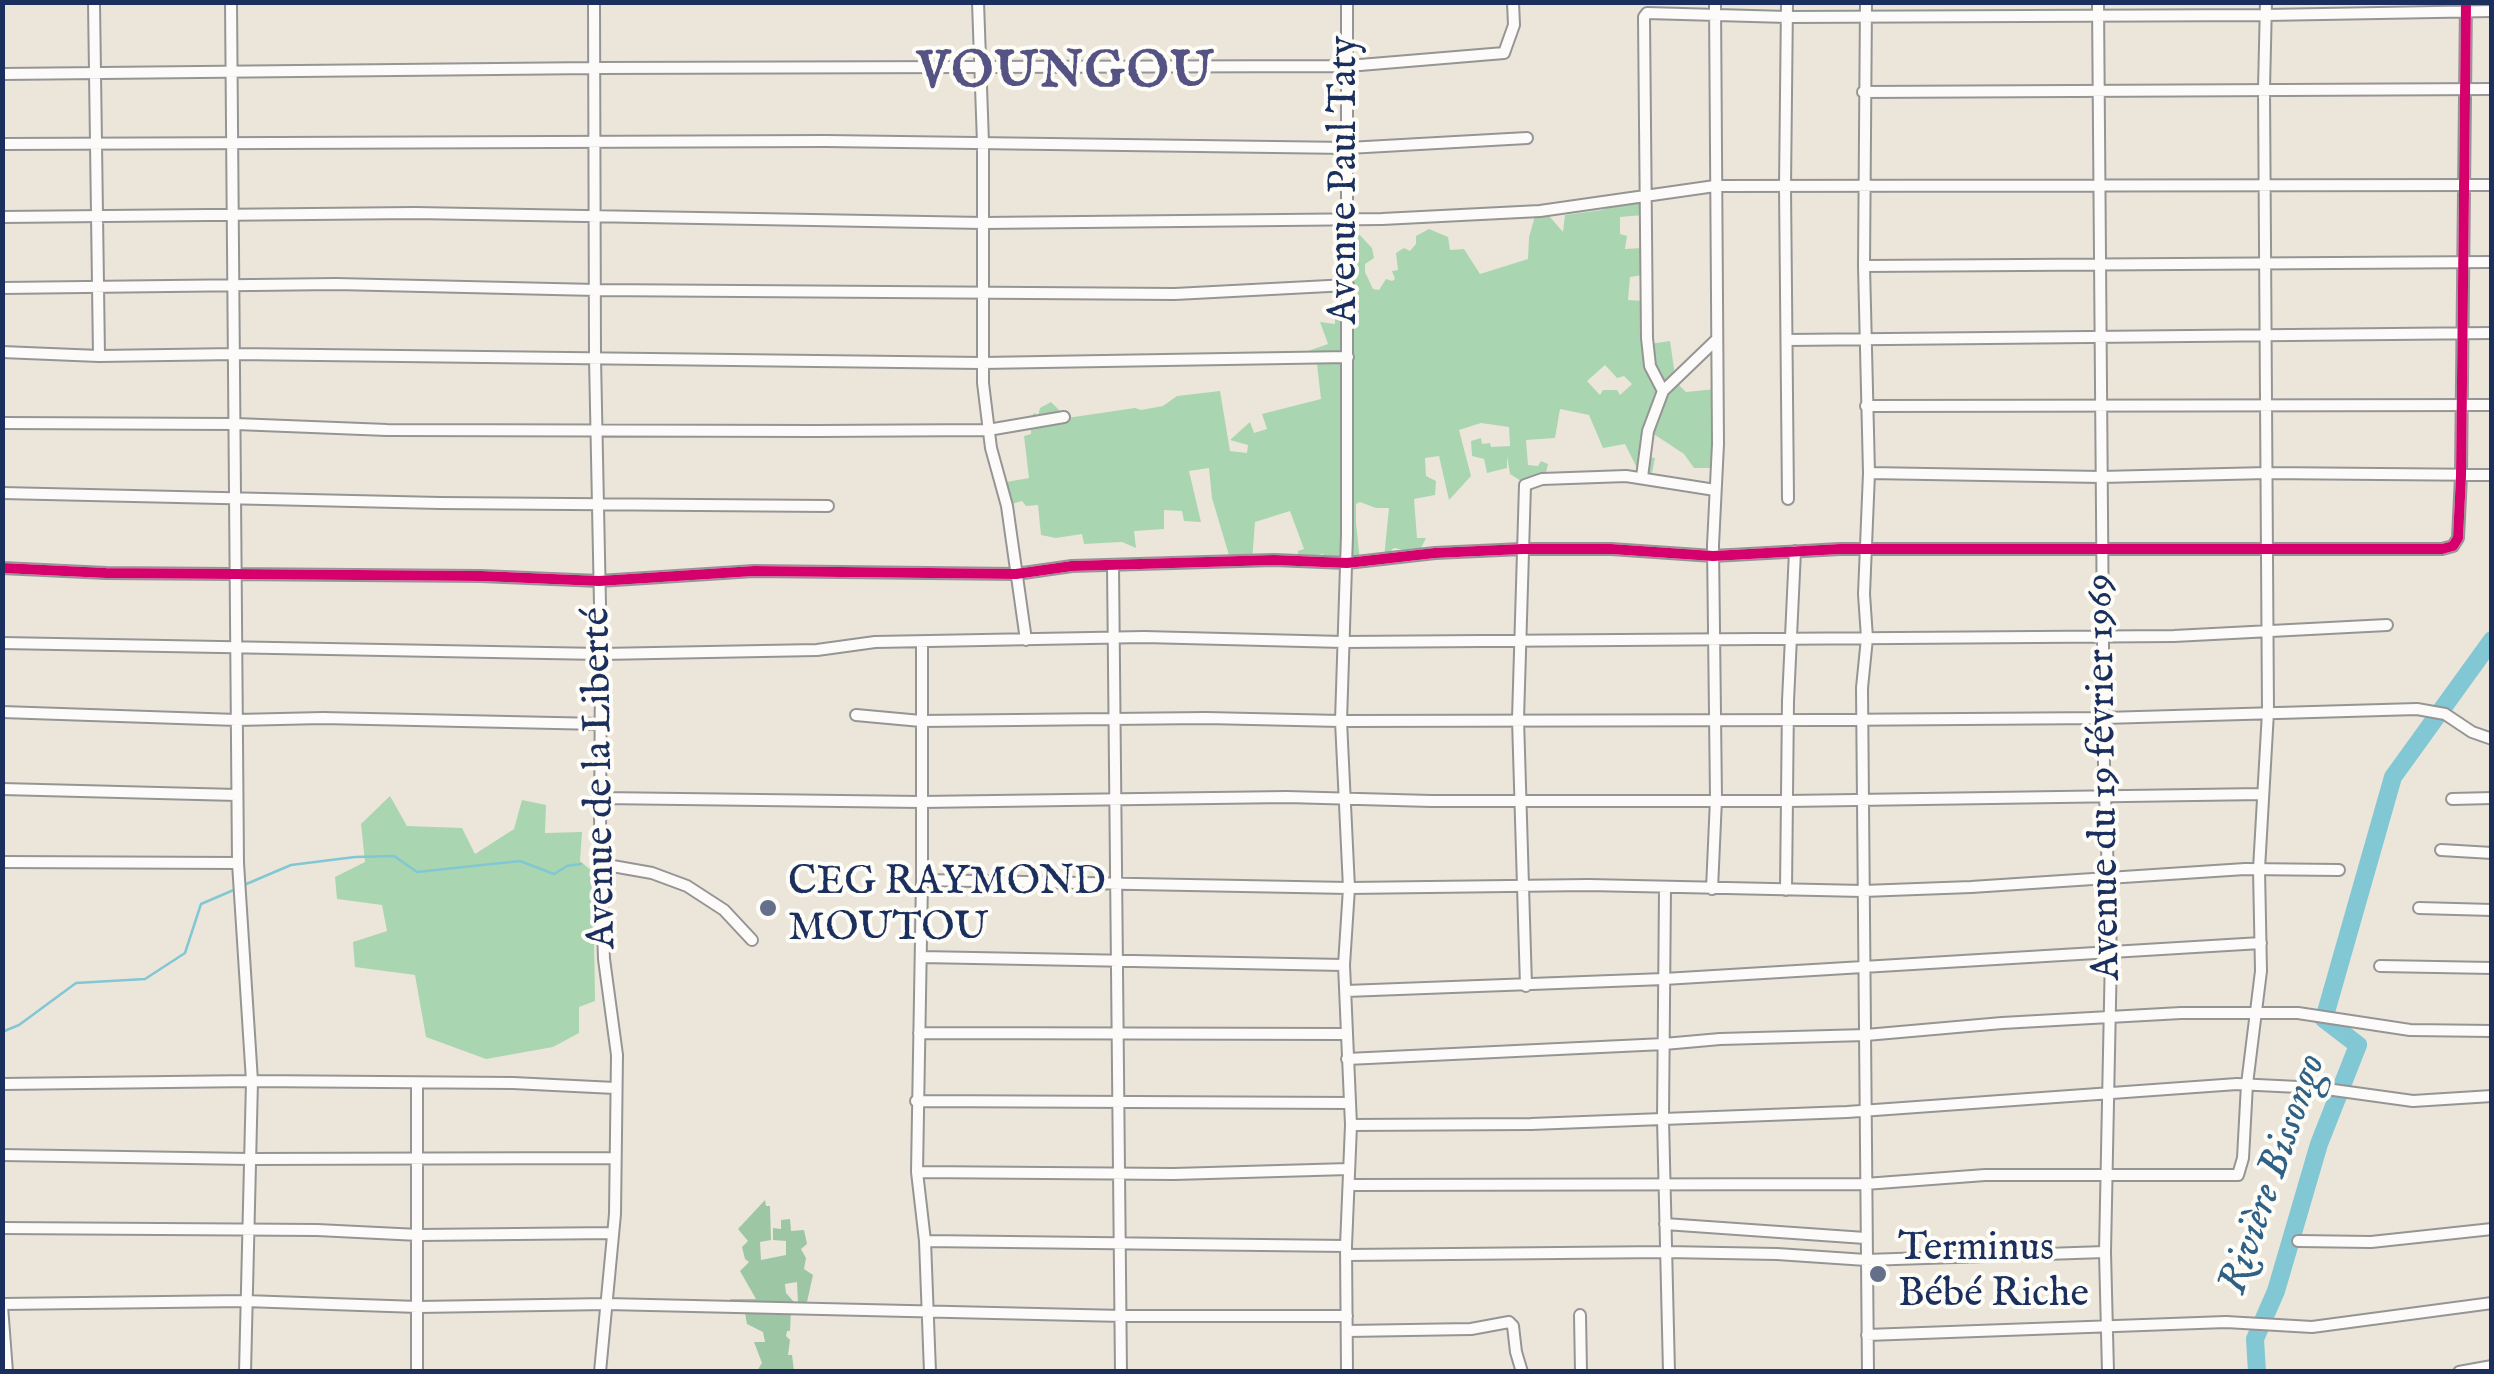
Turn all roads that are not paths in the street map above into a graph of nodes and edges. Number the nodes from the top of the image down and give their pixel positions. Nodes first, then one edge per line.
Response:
1 (94, 2) edge
2 (231, 2) edge
3 (594, 2) edge
4 (978, 2) edge
5 (1347, 2) edge
6 (1513, 2) edge
7 (1715, 2) edge
8 (1787, 2) edge
9 (1866, 2) edge
10 (2266, 2) edge
11 (2466, 6) edge
12 (2098, 9) edge
13 (2492, 10) edge
14 (2266, 15) junction
15 (1715, 16) junction
16 (1866, 16) junction
17 (1787, 17) junction
18 (1348, 66) junction
19 (979, 67) junction
20 (595, 68) junction
21 (230, 72) junction
22 (2, 74) edge
23 (97, 74) junction
24 (2100, 89) junction
25 (2264, 89) junction
26 (2464, 89) junction
27 (2492, 89) edge
28 (1863, 92) junction
29 (1527, 138) dead end
30 (594, 141) junction
31 (983, 142) junction
32 (232, 143) junction
33 (2, 144) edge
34 (97, 144) junction
35 (1348, 148) junction
36 (2099, 184) junction
37 (2265, 185) junction
38 (1715, 186) junction
39 (2464, 186) junction
40 (2492, 186) edge
41 (1785, 188) junction
42 (1865, 188) junction
43 (1644, 195) junction
44 (233, 214) junction
45 (97, 216) junction
46 (595, 216) junction
47 (2, 217) edge
48 (1347, 218) junction
49 (983, 223) junction
50 (2462, 262) junction
51 (2492, 262) edge
52 (2101, 264) junction
53 (2265, 265) junction
54 (1864, 266) junction
55 (234, 285) junction
56 (1348, 285) junction
57 (97, 286) junction
58 (2, 288) edge
59 (596, 290) junction
60 (983, 292) junction
61 (2266, 333) junction
62 (2492, 333) edge
63 (2462, 334) junction
64 (2103, 336) junction
65 (1865, 338) junction
66 (1788, 340) junction
67 (1715, 341) junction
68 (2, 352) edge
69 (236, 354) junction
70 (99, 356) junction
71 (1348, 357) junction
72 (595, 358) junction
73 (982, 363) junction
74 (1663, 391) junction
75 (2266, 405) junction
76 (2492, 405) edge
77 (1866, 406) junction
78 (2460, 406) junction
79 (2102, 408) junction
80 (1064, 417) dead end
81 (2, 423) edge
82 (236, 424) junction
83 (988, 430) junction
84 (596, 432) junction
85 (1869, 473) junction
86 (2267, 473) junction
87 (2492, 475) edge
88 (2101, 476) junction
89 (2462, 476) junction
90 (1642, 477) junction
91 (1716, 490) junction
92 (2, 493) edge
93 (236, 498) junction
94 (1788, 499) dead end
95 (597, 503) junction
96 (828, 506) dead end
97 (1522, 549) junction
98 (1795, 551) junction
99 (1868, 551) junction
100 (2266, 551) junction
101 (2102, 552) junction
102 (1713, 556) junction
103 (1347, 563) junction
104 (1113, 566) junction
105 (2, 568) edge
106 (235, 573) junction
107 (1016, 574) junction
108 (598, 581) junction
109 (2387, 625) dead end
110 (2270, 633) junction
111 (2103, 636) junction
112 (1116, 637) junction
113 (1714, 638) junction
114 (1867, 638) junction
115 (1792, 639) junction
116 (1026, 640) junction
117 (1518, 641) junction
118 (1343, 642) junction
119 (2, 643) edge
120 (922, 644) junction
121 (236, 648) junction
122 (601, 654) junction
123 (2, 712) edge
124 (2268, 712) junction
125 (856, 716) dead end
126 (1116, 718) junction
127 (2104, 718) junction
128 (1518, 719) junction
129 (1713, 719) junction
130 (237, 720) junction
131 (1788, 720) junction
132 (1862, 720) junction
133 (921, 721) junction
134 (1342, 721) junction
135 (601, 724) junction
136 (2492, 739) edge
137 (2, 789) edge
138 (2262, 794) junction
139 (237, 795) junction
140 (600, 798) junction
141 (1716, 798) junction
142 (2104, 798) junction
143 (2492, 798) edge
144 (1344, 799) junction
145 (1864, 799) junction
146 (2452, 799) dead end
147 (1118, 801) junction
148 (1788, 801) junction
149 (921, 802) junction
150 (1520, 802) junction
151 (2441, 850) dead end
152 (2492, 854) edge
153 (2, 862) edge
154 (238, 863) junction
155 (601, 864) junction
156 (2259, 869) junction
157 (2339, 870) dead end
158 (2109, 878) junction
159 (922, 880) junction
160 (1118, 882) junction
161 (1522, 885) junction
162 (1348, 888) junction
163 (1665, 888) junction
164 (1712, 889) junction
165 (1786, 890) junction
166 (1864, 890) junction
167 (2419, 908) dead end
168 (2492, 910) edge
169 (752, 940) dead end
170 (2261, 942) junction
171 (2111, 953) junction
172 (922, 957) junction
173 (1117, 960) junction
174 (1344, 965) junction
175 (1864, 966) junction
176 (2380, 966) dead end
177 (2492, 968) edge
178 (1664, 979) junction
179 (1526, 986) junction
180 (1346, 991) junction
181 (2255, 1012) junction
182 (2110, 1018) junction
183 (2492, 1031) edge
184 (1120, 1032) junction
185 (919, 1033) junction
186 (1346, 1034) junction
187 (1866, 1035) junction
188 (1664, 1044) junction
189 (1346, 1059) junction
190 (252, 1081) junction
191 (417, 1083) junction
192 (2, 1084) edge
193 (2247, 1084) junction
194 (615, 1088) junction
195 (2110, 1091) junction
196 (2492, 1096) edge
197 (916, 1101) junction
198 (1120, 1102) junction
199 (1350, 1104) junction
200 (1866, 1109) junction
201 (1663, 1119) junction
202 (1351, 1125) junction
203 (2, 1155) edge
204 (415, 1156) junction
205 (615, 1158) junction
206 (250, 1159) junction
207 (1349, 1169) junction
208 (917, 1172) junction
209 (1120, 1172) junction
210 (2106, 1174) junction
211 (1665, 1184) junction
212 (1865, 1184) junction
213 (1349, 1185) junction
214 (1665, 1224) junction
215 (2, 1228) edge
216 (2492, 1229) edge
217 (249, 1230) junction
218 (613, 1232) junction
219 (418, 1235) junction
220 (1865, 1238) junction
221 (925, 1241) junction
222 (2298, 1241) dead end
223 (1121, 1243) junction
224 (1346, 1250) junction
225 (1666, 1252) junction
226 (2105, 1252) junction
227 (1866, 1260) junction
228 (245, 1301) junction
229 (2492, 1303) edge
230 (607, 1304) junction
231 (2, 1305) edge
232 (418, 1307) junction
233 (929, 1312) junction
234 (1580, 1315) dead end
235 (1122, 1316) junction
236 (1347, 1316) junction
237 (2106, 1328) junction
238 (1347, 1331) junction
239 (1868, 1335) junction
240 (2492, 1366) edge
241 (8, 1372) edge
242 (244, 1372) edge
243 (418, 1372) edge
244 (600, 1372) edge
245 (930, 1372) edge
246 (1122, 1372) edge
247 (1347, 1372) edge
248 (1522, 1372) edge
249 (1581, 1372) edge
250 (1669, 1372) edge
251 (1868, 1372) edge
252 (2108, 1372) edge
253 (2459, 1372) edge

1 - 23 street
2 - 21 street
3 - 20 street, Avenue de la Liberté
4 - 19 street
5 - 18 street, Avenue Paul Taty
6 - 18 street
7 - 15 street
8 - 17 street
9 - 16 street
10 - 14 street
11 - 13 street
11 - 14 street
11 - 26 street
12 - 14 street
12 - 16 street
12 - 24 street, Avenue du 19 février 1969
14 - 25 street
15 - 17 street
15 - 38 street
15 - 43 street
16 - 17 street
16 - 28 street
17 - 41 street
18 - 19 street
18 - 35 street, Avenue Paul Taty
19 - 20 street
19 - 31 street
20 - 21 street
20 - 30 street, Avenue de la Liberté
21 - 23 street
21 - 32 street
22 - 23 street
23 - 34 street
24 - 25 street
24 - 28 street
24 - 36 street, Avenue du 19 février 1969
25 - 26 street
25 - 37 street
26 - 27 street
26 - 39 street
28 - 42 street
29 - 35 street
30 - 31 street
30 - 32 street
30 - 46 street, Avenue de la Liberté
31 - 35 street
31 - 49 street
32 - 34 street
32 - 44 street
33 - 34 street
34 - 45 street
35 - 48 street, Avenue Paul Taty
36 - 37 street
36 - 42 street
36 - 52 street, Avenue du 19 février 1969
37 - 39 street
37 - 53 street
38 - 41 street
38 - 43 street
38 - 67 street
39 - 40 street
39 - 50 street
41 - 42 street
41 - 66 street
42 - 54 street
43 - 48 street
43 - 74 street
44 - 45 street
44 - 46 street
44 - 55 street
45 - 47 street
45 - 57 street
46 - 49 street
46 - 59 street, Avenue de la Liberté
48 - 49 street
48 - 56 street, Avenue Paul Taty
49 - 60 street
50 - 51 street
50 - 53 street
50 - 63 street
52 - 53 street
52 - 54 street
52 - 64 street, Avenue du 19 février 1969
53 - 61 street
54 - 65 street
55 - 57 street
55 - 59 street
55 - 69 street
56 - 60 street
56 - 71 street, Avenue Paul Taty
57 - 58 street
57 - 70 street
59 - 60 street
59 - 72 street, Avenue de la Liberté
60 - 73 street
61 - 63 street
61 - 64 street
61 - 75 street
62 - 63 street
63 - 78 street
64 - 65 street
64 - 79 street, Avenue du 19 février 1969
65 - 66 street
65 - 77 street
66 - 94 street
67 - 74 street
67 - 91 street
68 - 70 street
69 - 70 street
69 - 72 street
69 - 82 street
71 - 73 street
71 - 103 street, Avenue Paul Taty
72 - 73 street
72 - 84 street, Avenue de la Liberté
73 - 83 street
74 - 90 street
75 - 78 street
75 - 79 street
75 - 86 street
76 - 78 street
77 - 79 street
77 - 85 street
78 - 89 street
79 - 88 street, Avenue du 19 février 1969
80 - 83 street
81 - 82 street
82 - 84 street
82 - 93 street
83 - 84 street
83 - 107 street
84 - 95 street, Avenue de la Liberté
85 - 88 street
85 - 99 street
86 - 88 street
86 - 89 street
86 - 100 street
87 - 89 street
88 - 101 street, Avenue du 19 février 1969
89 - 100 street
90 - 91 street
90 - 97 street
91 - 102 street
92 - 93 street
93 - 95 street
93 - 106 street
95 - 96 street
95 - 108 street, Avenue de la Liberté
97 - 102 street
97 - 103 street
97 - 117 street
98 - 99 street
98 - 102 street
98 - 115 street
99 - 101 street
99 - 114 street
100 - 101 street
100 - 110 street
101 - 111 street, Avenue du 19 février 1969
102 - 113 street
103 - 104 street
103 - 118 street, Avenue Paul Taty
104 - 107 street
104 - 112 street
105 - 106 street
106 - 108 street
106 - 121 street
107 - 108 street
107 - 116 street
108 - 122 street, Avenue de la Liberté
109 - 110 street
110 - 111 street
110 - 124 street
111 - 114 street
111 - 127 street, Avenue du 19 février 1969
112 - 116 street
112 - 118 street
112 - 126 street
113 - 115 street
113 - 117 street
113 - 129 street
114 - 115 street
114 - 132 street
115 - 131 street
116 - 120 street
117 - 118 street
117 - 128 street
118 - 134 street, Avenue Paul Taty
119 - 121 street
120 - 122 street
120 - 133 street
121 - 122 street
121 - 130 street
122 - 135 street, Avenue de la Liberté
123 - 130 street
124 - 127 street
124 - 136 street
124 - 138 street
125 - 133 street
126 - 133 street
126 - 134 street
126 - 147 street
127 - 132 street
127 - 142 street, Avenue du 19 février 1969
128 - 129 street
128 - 134 street
128 - 150 street
129 - 131 street
129 - 141 street
130 - 135 street
130 - 139 street
131 - 132 street
131 - 148 street
132 - 145 street
133 - 149 street
134 - 144 street, Avenue Paul Taty
135 - 140 street, Avenue de la Liberté
137 - 139 street
138 - 142 street
138 - 156 street
139 - 154 street
140 - 149 street
140 - 155 street, Avenue de la Liberté
141 - 148 street
141 - 150 street
141 - 164 street
142 - 145 street
142 - 158 street, Avenue du 19 février 1969
143 - 146 street
144 - 147 street
144 - 150 street
144 - 162 street, Avenue Paul Taty
145 - 148 street
145 - 166 street
147 - 149 street
147 - 160 street
148 - 165 street
149 - 159 street
150 - 161 street
151 - 152 street
153 - 154 street
154 - 190 street
155 - 169 street
155 - 194 street, Avenue de la Liberté
156 - 157 street
156 - 158 street
156 - 170 street
158 - 166 street
158 - 171 street, Avenue du 19 février 1969
159 - 160 street
159 - 172 street
160 - 162 street
160 - 173 street
161 - 162 street
161 - 163 street
161 - 179 street
162 - 174 street, Avenue Paul Taty
163 - 164 street
163 - 178 street
164 - 165 street
165 - 166 street
166 - 175 street
167 - 168 street
170 - 171 street
170 - 181 street
171 - 175 street
171 - 182 street, Avenue du 19 février 1969
172 - 173 street
172 - 185 street
173 - 174 street
173 - 184 street
174 - 180 street, Avenue Paul Taty
175 - 178 street
175 - 187 street
176 - 177 street
178 - 179 street
178 - 188 street
179 - 180 street
180 - 186 street, Avenue Paul Taty
181 - 182 street
181 - 183 street
181 - 193 street
182 - 187 street
182 - 195 street, Avenue du 19 février 1969
184 - 185 street
184 - 186 street
184 - 198 street
185 - 197 street
186 - 189 street, Avenue Paul Taty
187 - 188 street
187 - 200 street
188 - 189 street
188 - 201 street
189 - 199 street, Avenue Paul Taty
190 - 191 street
190 - 192 street
190 - 206 street
191 - 194 street
191 - 204 street
193 - 195 street
193 - 196 street
193 - 210 street
194 - 205 street, Avenue de la Liberté
195 - 200 street
195 - 210 street, Avenue du 19 février 1969
197 - 198 street
197 - 208 street
198 - 199 street
198 - 209 street
199 - 202 street, Avenue Paul Taty
200 - 201 street
200 - 212 street
201 - 202 street
201 - 211 street
202 - 207 street, Avenue Paul Taty
203 - 206 street
204 - 205 street
204 - 206 street
204 - 219 street
205 - 218 street, Avenue de la Liberté
206 - 217 street
207 - 209 street
207 - 213 street, Avenue Paul Taty
208 - 209 street
208 - 221 street
209 - 223 street
210 - 212 street
210 - 226 street, Avenue du 19 février 1969
211 - 212 street
211 - 213 street
211 - 214 street
212 - 220 street
213 - 224 street, Avenue Paul Taty
214 - 220 street
214 - 225 street
215 - 217 street
216 - 222 street
217 - 219 street
217 - 228 street
218 - 219 street
218 - 230 street, Avenue de la Liberté
219 - 232 street
220 - 227 street
221 - 223 street
221 - 233 street
223 - 224 street
223 - 235 street
224 - 225 street
224 - 236 street, Avenue Paul Taty
225 - 227 street
225 - 250 street
226 - 227 street
226 - 237 street, Avenue du 19 février 1969
227 - 239 street
228 - 231 street
228 - 232 street
228 - 242 street
229 - 237 street
230 - 232 street
230 - 233 street
230 - 244 street, Avenue de la Liberté
231 - 241 street
232 - 243 street
233 - 235 street
233 - 245 street
234 - 249 street
235 - 236 street
235 - 246 street
236 - 238 street, Avenue Paul Taty
237 - 239 street
237 - 252 street, Avenue du 19 février 1969
238 - 247 street, Avenue Paul Taty
238 - 248 street
239 - 251 street
240 - 253 street

